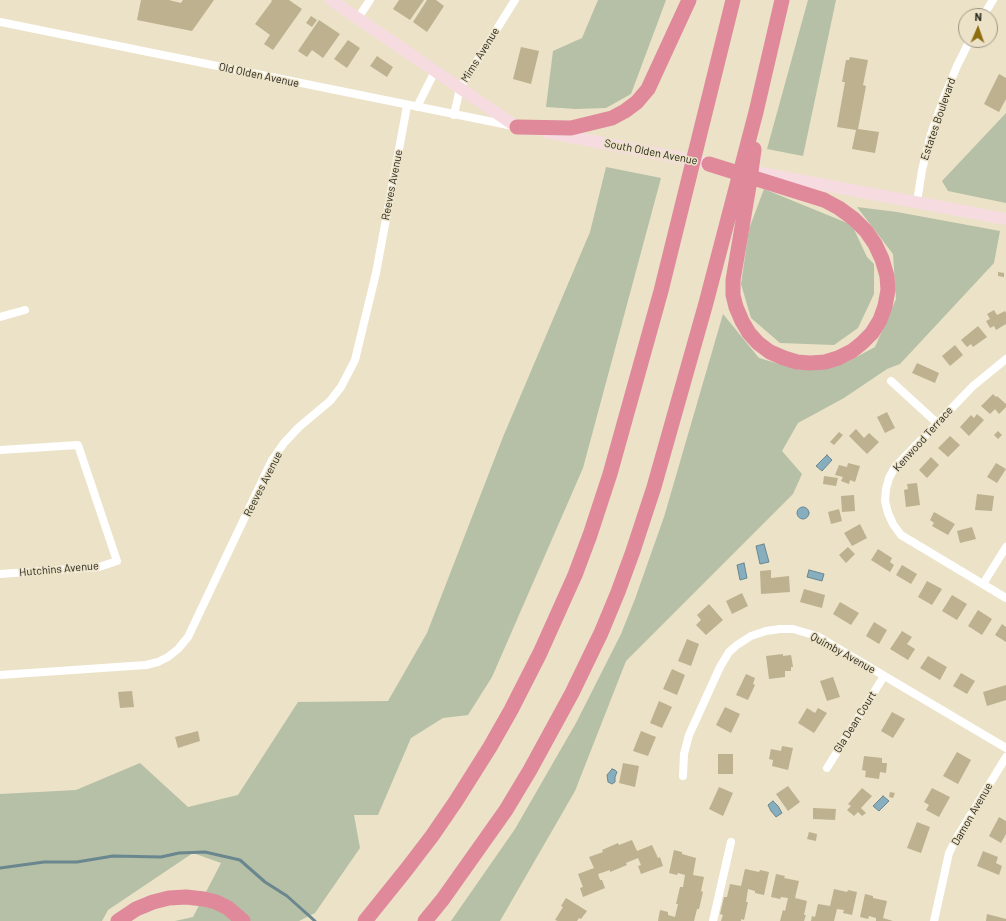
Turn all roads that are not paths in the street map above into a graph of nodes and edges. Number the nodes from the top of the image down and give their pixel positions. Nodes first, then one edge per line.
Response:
1 (330, 0) edge
2 (370, 0) edge
3 (516, 0) edge
4 (689, 0) edge
5 (733, 0) edge
6 (782, 0) edge
7 (358, 18) junction
8 (0, 22) edge
9 (966, 48) edge
10 (435, 71) junction
11 (460, 88) junction
12 (407, 106) junction
13 (417, 108) junction
14 (756, 112) junction
15 (454, 115) junction
16 (517, 127) junction
17 (709, 164) junction
18 (917, 202) junction
19 (1006, 219) edge
20 (25, 310) dead end
21 (0, 317) edge
22 (1006, 359) edge
23 (891, 382) dead end
24 (937, 423) junction
25 (0, 450) edge
26 (1006, 547) edge
27 (0, 574) edge
28 (983, 584) junction
29 (1006, 598) edge
30 (0, 675) edge
31 (884, 676) junction
32 (1006, 748) edge
33 (1006, 757) edge
34 (827, 768) dead end
35 (683, 776) dead end
36 (506, 810) junction
37 (731, 842) dead end
38 (118, 921) edge
39 (243, 921) edge
40 (365, 921) edge
41 (425, 921) edge
42 (439, 921) edge
43 (713, 921) edge
44 (934, 921) edge

1 - 7 main road, South Olden Avenue
2 - 7 street
3 - 11 street, Mims Avenue
4 - 16 highway
5 - 40 highway
6 - 14 highway
7 - 10 main road, South Olden Avenue
8 - 12 street, Old Olden Avenue
9 - 18 street, Estates Boulevard
10 - 11 main road, South Olden Avenue
10 - 13 street
11 - 15 street, Mims Avenue
11 - 16 main road, South Olden Avenue
12 - 13 street, Old Olden Avenue
12 - 30 street, Reeves Avenue
13 - 15 street, Old Olden Avenue
14 - 17 highway
14 - 36 highway
15 - 16 street, Old Olden Avenue
16 - 17 main road, South Olden Avenue
17 - 18 main road, South Olden Avenue
18 - 19 main road, South Olden Avenue
20 - 21 street
22 - 24 street, Kenwood Terrace
23 - 24 street
24 - 28 street, Kenwood Terrace
25 - 27 street, Hutchins Avenue
26 - 28 street
28 - 29 street, Kenwood Terrace
31 - 32 street, Quimby Avenue
31 - 34 street, Gla Dean Court
31 - 35 street, Quimby Avenue
33 - 44 street, Damon Avenue
36 - 41 highway
36 - 42 highway
37 - 43 street
38 - 39 highway

